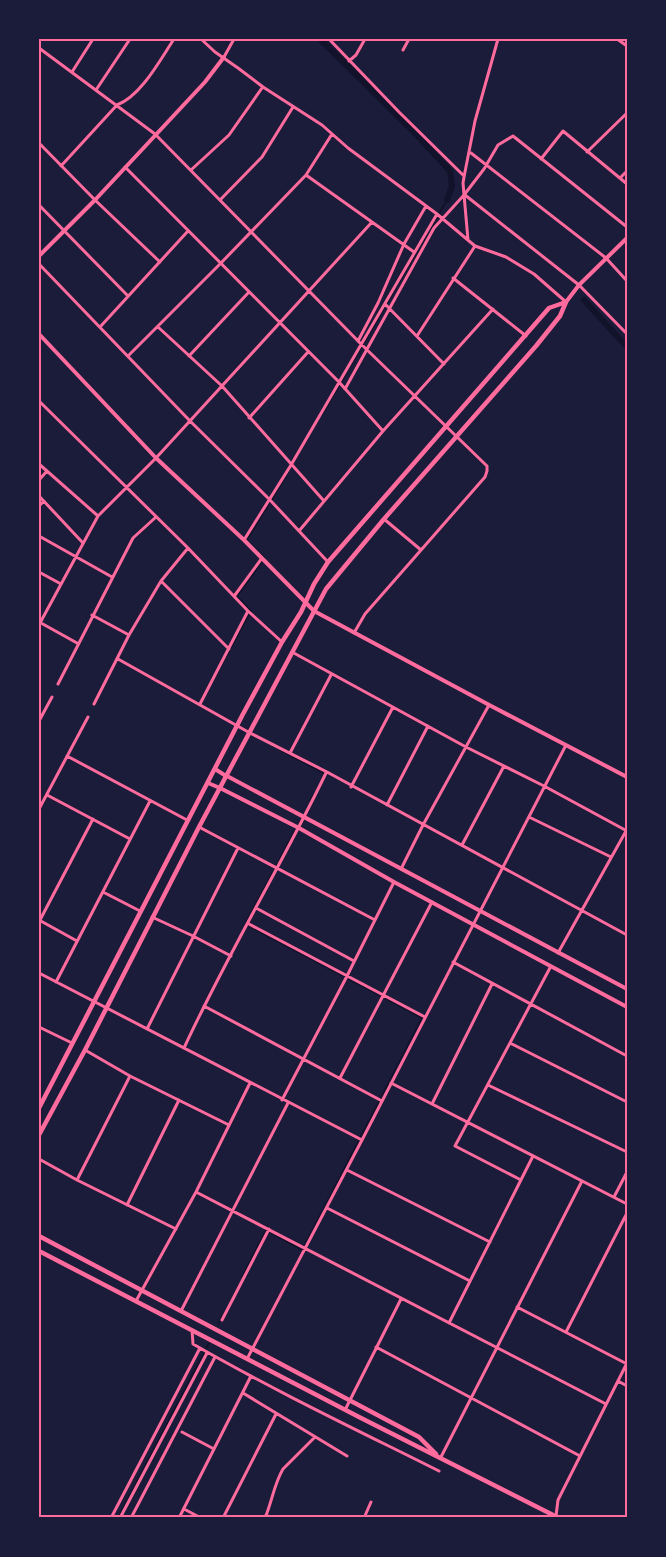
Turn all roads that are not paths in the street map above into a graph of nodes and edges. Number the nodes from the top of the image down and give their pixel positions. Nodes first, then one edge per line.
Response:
1 (93, 39) edge
2 (130, 39) edge
3 (174, 39) edge
4 (201, 39) edge
5 (234, 39) edge
6 (328, 39) edge
7 (365, 39) edge
8 (408, 39) edge
9 (498, 39) edge
10 (617, 39) edge
11 (627, 46) edge
12 (39, 48) edge
13 (403, 50) dead end
14 (224, 57) junction
15 (349, 61) junction
16 (72, 72) junction
17 (263, 87) junction
18 (96, 90) junction
19 (117, 105) junction
20 (293, 107) junction
21 (627, 113) edge
22 (156, 134) junction
23 (332, 134) junction
24 (39, 143) edge
25 (470, 152) junction
26 (587, 152) junction
27 (541, 159) junction
28 (486, 165) junction
29 (61, 166) junction
30 (125, 167) junction
31 (191, 170) junction
32 (627, 171) edge
33 (306, 175) junction
34 (465, 177) junction
35 (620, 178) junction
36 (627, 184) edge
37 (464, 195) junction
38 (94, 200) junction
39 (220, 200) junction
40 (39, 205) edge
41 (426, 206) junction
42 (437, 214) junction
43 (442, 219) junction
44 (372, 222) junction
45 (627, 227) edge
46 (64, 231) junction
47 (188, 231) junction
48 (252, 232) junction
49 (627, 238) edge
50 (468, 240) junction
51 (404, 244) junction
52 (475, 246) junction
53 (414, 252) junction
54 (39, 256) edge
55 (606, 258) junction
56 (160, 261) junction
57 (39, 264) edge
58 (220, 264) junction
59 (453, 278) junction
60 (627, 281) edge
61 (579, 285) junction
62 (309, 290) junction
63 (249, 292) junction
64 (128, 296) junction
65 (566, 302) junction
66 (384, 304) junction
67 (390, 309) junction
68 (493, 309) junction
69 (279, 323) junction
70 (99, 327) junction
71 (158, 327) junction
72 (39, 334) edge
73 (627, 334) edge
74 (417, 336) junction
75 (526, 336) junction
76 (359, 342) junction
77 (367, 350) junction
78 (309, 352) junction
79 (128, 356) junction
80 (189, 357) junction
81 (444, 364) junction
82 (339, 382) junction
83 (222, 386) junction
84 (345, 389) junction
85 (415, 396) junction
86 (39, 401) edge
87 (249, 418) junction
88 (190, 421) junction
89 (446, 428) junction
90 (383, 431) junction
91 (456, 437) junction
92 (156, 458) junction
93 (39, 464) edge
94 (291, 465) junction
95 (47, 471) junction
96 (39, 480) edge
97 (126, 487) junction
98 (39, 496) edge
99 (270, 500) junction
100 (44, 501) junction
101 (324, 501) junction
102 (39, 506) edge
103 (98, 516) junction
104 (156, 517) junction
105 (384, 519) junction
106 (299, 531) junction
107 (39, 537) edge
108 (244, 540) junction
109 (83, 543) junction
110 (188, 548) junction
111 (421, 550) junction
112 (76, 557) junction
113 (262, 558) junction
114 (328, 562) junction
115 (39, 572) edge
116 (112, 577) junction
117 (161, 581) junction
118 (61, 584) junction
119 (234, 595) junction
120 (306, 602) junction
121 (249, 611) junction
122 (314, 611) junction
123 (92, 615) junction
124 (40, 623) edge
125 (354, 633) junction
126 (129, 634) junction
127 (282, 642) junction
128 (77, 643) junction
129 (229, 649) junction
130 (292, 652) junction
131 (118, 658) junction
132 (332, 674) junction
133 (58, 684) dead end
134 (51, 697) dead end
135 (94, 704) dead end
136 (200, 704) junction
137 (489, 705) junction
138 (393, 707) junction
139 (87, 717) dead end
140 (39, 721) edge
141 (237, 726) junction
142 (428, 726) junction
143 (250, 733) junction
144 (566, 745) junction
145 (466, 747) junction
146 (290, 753) junction
147 (67, 756) junction
148 (504, 766) junction
149 (215, 769) junction
150 (327, 772) junction
151 (227, 776) junction
152 (627, 777) edge
153 (208, 783) junction
154 (544, 786) junction
155 (351, 787) junction
156 (220, 788) junction
157 (46, 795) junction
158 (150, 801) junction
159 (387, 805) junction
160 (39, 808) edge
161 (305, 817) junction
162 (529, 817) junction
163 (93, 819) junction
164 (187, 820) junction
165 (423, 825) junction
166 (199, 827) junction
167 (299, 828) junction
168 (627, 830) edge
169 (130, 840) junction
170 (462, 845) junction
171 (238, 848) junction
172 (612, 858) junction
173 (503, 867) junction
174 (277, 868) junction
175 (401, 869) junction
176 (394, 882) junction
177 (103, 892) junction
178 (432, 902) junction
179 (256, 908) junction
180 (479, 910) junction
181 (140, 911) junction
182 (582, 911) junction
183 (152, 917) junction
184 (40, 920) edge
185 (375, 920) junction
186 (248, 923) junction
187 (473, 924) junction
188 (627, 928) edge
189 (626, 934) edge
190 (193, 936) junction
191 (77, 941) junction
192 (558, 953) junction
193 (231, 956) junction
194 (354, 961) junction
195 (453, 963) junction
196 (551, 966) junction
197 (39, 973) edge
198 (347, 975) junction
199 (56, 982) junction
200 (492, 984) junction
201 (627, 989) edge
202 (383, 994) junction
203 (94, 1002) junction
204 (531, 1004) junction
205 (204, 1006) junction
206 (627, 1007) edge
207 (106, 1008) junction
208 (425, 1017) junction
209 (39, 1027) edge
210 (147, 1029) junction
211 (72, 1043) junction
212 (510, 1043) junction
213 (184, 1048) junction
214 (85, 1050) junction
215 (627, 1056) edge
216 (304, 1058) junction
217 (130, 1076) junction
218 (340, 1078) junction
219 (250, 1083) junction
220 (391, 1083) junction
221 (488, 1084) junction
222 (179, 1100) junction
223 (282, 1100) junction
224 (382, 1101) junction
225 (627, 1102) edge
226 (288, 1103) junction
227 (432, 1104) junction
228 (39, 1108) edge
229 (468, 1122) junction
230 (229, 1125) junction
231 (39, 1135) edge
232 (362, 1140) junction
233 (627, 1152) edge
234 (533, 1156) junction
235 (39, 1159) edge
236 (346, 1170) junction
237 (627, 1172) edge
238 (77, 1180) junction
239 (521, 1180) junction
240 (582, 1181) junction
241 (196, 1192) junction
242 (614, 1197) junction
243 (627, 1204) edge
244 (127, 1205) junction
245 (327, 1208) junction
246 (233, 1211) junction
247 (627, 1213) edge
248 (176, 1229) junction
249 (269, 1229) junction
250 (39, 1236) edge
251 (490, 1242) junction
252 (306, 1248) junction
253 (39, 1251) edge
254 (470, 1281) junction
255 (142, 1290) junction
256 (401, 1298) junction
257 (136, 1301) junction
258 (517, 1307) junction
259 (181, 1311) junction
260 (222, 1320) dead end
261 (449, 1323) junction
262 (192, 1330) junction
263 (566, 1332) junction
264 (376, 1347) junction
265 (200, 1348) junction
266 (496, 1348) junction
267 (253, 1349) junction
268 (207, 1353) junction
269 (215, 1357) junction
270 (248, 1359) junction
271 (627, 1363) edge
272 (251, 1376) junction
273 (618, 1381) junction
274 (627, 1386) edge
275 (243, 1393) junction
276 (471, 1398) junction
277 (350, 1400) junction
278 (606, 1404) junction
279 (345, 1410) junction
280 (276, 1414) junction
281 (182, 1432) dead end
282 (315, 1437) junction
283 (214, 1449) junction
284 (346, 1456) dead end
285 (580, 1456) junction
286 (441, 1457) junction
287 (440, 1471) dead end
288 (371, 1502) dead end
289 (184, 1509) junction
290 (266, 1517) edge
291 (557, 1517) edge
292 (111, 1518) edge
293 (120, 1518) edge
294 (130, 1518) edge
295 (179, 1518) edge
296 (201, 1518) edge
297 (223, 1518) edge
298 (272, 1518) edge
299 (364, 1518) edge

1 - 16 street
2 - 18 street
3 - 19 street
4 - 14 street
5 - 14 street
6 - 15 street
7 - 15 street
8 - 13 street
9 - 25 street
10 - 11 street
12 - 16 street
14 - 17 street
14 - 22 street
15 - 34 street
16 - 18 street
17 - 20 street
17 - 31 street
18 - 19 street
19 - 22 street
19 - 29 street
20 - 23 street
20 - 39 street
21 - 26 street
22 - 30 street
22 - 31 street
23 - 33 street
23 - 41 street
24 - 29 street
25 - 28 street
25 - 34 street
26 - 27 street
26 - 35 street
27 - 28 street
27 - 45 street
28 - 37 street
28 - 55 street
29 - 38 street
30 - 38 street
30 - 47 street
31 - 39 street
32 - 35 street
33 - 44 street
33 - 48 street
34 - 37 street
35 - 36 street
37 - 43 street
37 - 50 street
37 - 61 street
38 - 46 street
38 - 56 street
39 - 48 street
40 - 46 street
41 - 42 street
41 - 51 street
42 - 43 street
42 - 53 street
43 - 50 street
43 - 67 street
44 - 51 street
44 - 62 street
46 - 54 street
46 - 64 street
47 - 56 street
47 - 58 street
48 - 58 street
48 - 62 street
49 - 55 street
50 - 52 street
51 - 53 street
51 - 76 street
52 - 59 street
52 - 65 street
53 - 66 street
55 - 60 street
55 - 61 street
56 - 64 street
57 - 70 street
58 - 63 street
58 - 71 street
59 - 68 street
59 - 74 street
61 - 65 street
61 - 73 street
62 - 69 street
62 - 76 street
63 - 69 street
63 - 80 street
64 - 70 street
65 - 75 main road
65 - 91 main road
66 - 67 street
66 - 76 street
67 - 74 street
67 - 77 street
68 - 75 street
68 - 81 street
69 - 78 street
69 - 83 street
70 - 79 street
71 - 79 street
71 - 80 street
72 - 92 street
74 - 81 street
75 - 89 main road
76 - 77 street
76 - 82 street
77 - 84 street
77 - 85 street
78 - 82 street
78 - 87 street
79 - 88 street
80 - 83 street
81 - 85 street
82 - 84 street
82 - 94 street
83 - 87 street
83 - 88 street
84 - 90 street
85 - 89 street
85 - 90 street
86 - 97 street
87 - 94 street
88 - 92 street
88 - 99 street
89 - 91 street
89 - 114 main road
90 - 101 street
91 - 105 main road
91 - 111 street
92 - 97 street
92 - 108 street
93 - 95 street
94 - 99 street
94 - 101 street
95 - 96 street
95 - 103 street
97 - 103 street
97 - 104 street
98 - 100 street
99 - 106 street
99 - 108 street
100 - 102 street
100 - 109 street
101 - 106 street
103 - 109 street
104 - 110 street
104 - 116 street
105 - 111 street
105 - 122 main road
106 - 114 street
107 - 112 street
108 - 113 street
109 - 112 street
110 - 117 street
110 - 119 street
111 - 125 street
112 - 116 street
112 - 118 street
113 - 119 street
113 - 120 street
114 - 120 main road
115 - 118 street
116 - 123 street
117 - 126 street
117 - 129 street
118 - 124 street
119 - 121 street
120 - 122 street
120 - 127 main road
121 - 127 street
121 - 129 street
122 - 125 street
122 - 130 main road
123 - 126 street
123 - 128 street
124 - 128 street
125 - 137 street
126 - 131 street
127 - 141 main road
128 - 133 street
129 - 136 street
130 - 132 street
130 - 143 main road
131 - 135 street
131 - 136 street
132 - 138 street
132 - 146 street
134 - 140 street
136 - 141 street
137 - 144 street
137 - 145 street
138 - 142 street
138 - 155 street
139 - 147 street
141 - 143 street
141 - 149 main road
142 - 145 street
142 - 159 street
143 - 146 street
143 - 151 main road
144 - 152 street
144 - 154 street
145 - 148 street
145 - 165 street
146 - 150 street
147 - 157 street
147 - 158 street
148 - 154 street
148 - 170 street
149 - 151 street
149 - 153 main road
150 - 155 street
150 - 161 street
151 - 156 main road
151 - 161 street
153 - 156 street
153 - 164 main road
154 - 162 street
154 - 168 street
155 - 159 street
156 - 166 main road
156 - 167 street
157 - 160 street
157 - 163 street
158 - 164 street
158 - 169 street
159 - 165 street
161 - 167 street
161 - 175 street
162 - 172 street
162 - 173 street
163 - 169 street
163 - 184 street
164 - 181 main road
165 - 170 street
165 - 175 street
166 - 171 street
166 - 183 main road
167 - 174 street
167 - 176 street
168 - 172 street
169 - 177 street
170 - 173 street
171 - 174 street
171 - 190 street
172 - 182 street
173 - 180 street
173 - 182 street
174 - 179 street
174 - 185 street
175 - 180 street
176 - 178 street
176 - 185 street
177 - 181 street
177 - 191 street
178 - 187 street
178 - 202 street
179 - 186 street
179 - 194 street
180 - 187 street
180 - 192 street
181 - 203 main road
182 - 189 street
182 - 192 street
183 - 190 street
183 - 207 main road
184 - 191 street
185 - 194 street
186 - 193 street
186 - 198 street
187 - 195 street
187 - 196 street
188 - 189 street
190 - 193 street
190 - 210 street
191 - 199 street
192 - 201 street
193 - 205 street
194 - 198 street
195 - 200 street
195 - 208 street
196 - 204 street
196 - 206 street
197 - 199 street
198 - 202 street
198 - 216 street
199 - 203 street
200 - 204 street
200 - 227 street
202 - 208 street
202 - 218 street
203 - 207 street
203 - 211 main road
204 - 212 street
204 - 215 street
205 - 213 street
205 - 216 street
207 - 210 street
207 - 214 main road
208 - 220 street
209 - 211 street
210 - 213 street
211 - 228 main road
212 - 221 street
212 - 225 street
213 - 219 street
214 - 217 street
214 - 231 main road
216 - 218 street
216 - 223 street
217 - 222 street
217 - 238 street
218 - 224 street
219 - 223 street
219 - 230 street
220 - 224 street
220 - 227 street
221 - 229 street
221 - 233 street
222 - 230 street
222 - 244 street
223 - 226 street
224 - 232 street
226 - 232 street
226 - 246 street
227 - 229 street
229 - 234 street
229 - 239 street
230 - 241 street
232 - 236 street
234 - 239 street
234 - 240 street
235 - 238 street
236 - 245 street
236 - 251 street
237 - 242 street
238 - 244 street
239 - 251 street
240 - 242 street
240 - 258 street
241 - 246 street
241 - 248 street
242 - 243 street
244 - 248 street
245 - 252 street
245 - 254 street
246 - 249 street
246 - 259 street
247 - 263 street
248 - 255 street
249 - 252 street
249 - 260 street
250 - 255 main road
251 - 254 street
252 - 256 street
252 - 267 street
253 - 257 main road
254 - 261 street
255 - 257 street
255 - 259 main road
256 - 261 street
256 - 264 street
257 - 262 main road
258 - 263 street
258 - 266 street
259 - 267 main road
261 - 266 street
262 - 265 street
262 - 270 main road
263 - 271 street
264 - 276 street
264 - 277 street
265 - 268 street
265 - 292 street
266 - 276 street
266 - 278 street
267 - 270 street
267 - 277 main road
268 - 269 street
268 - 293 street
269 - 272 street
269 - 294 street
270 - 279 main road
271 - 273 street
272 - 275 street
272 - 287 street
273 - 274 street
273 - 278 street
275 - 280 street
275 - 283 street
276 - 285 street
276 - 286 street
277 - 279 street
277 - 286 main road
278 - 285 street
279 - 286 main road
280 - 282 street
280 - 297 street
281 - 283 street
282 - 284 street
282 - 290 street
283 - 289 street
285 - 291 street
286 - 291 main road
288 - 299 street
289 - 295 street
289 - 296 street
290 - 298 street

